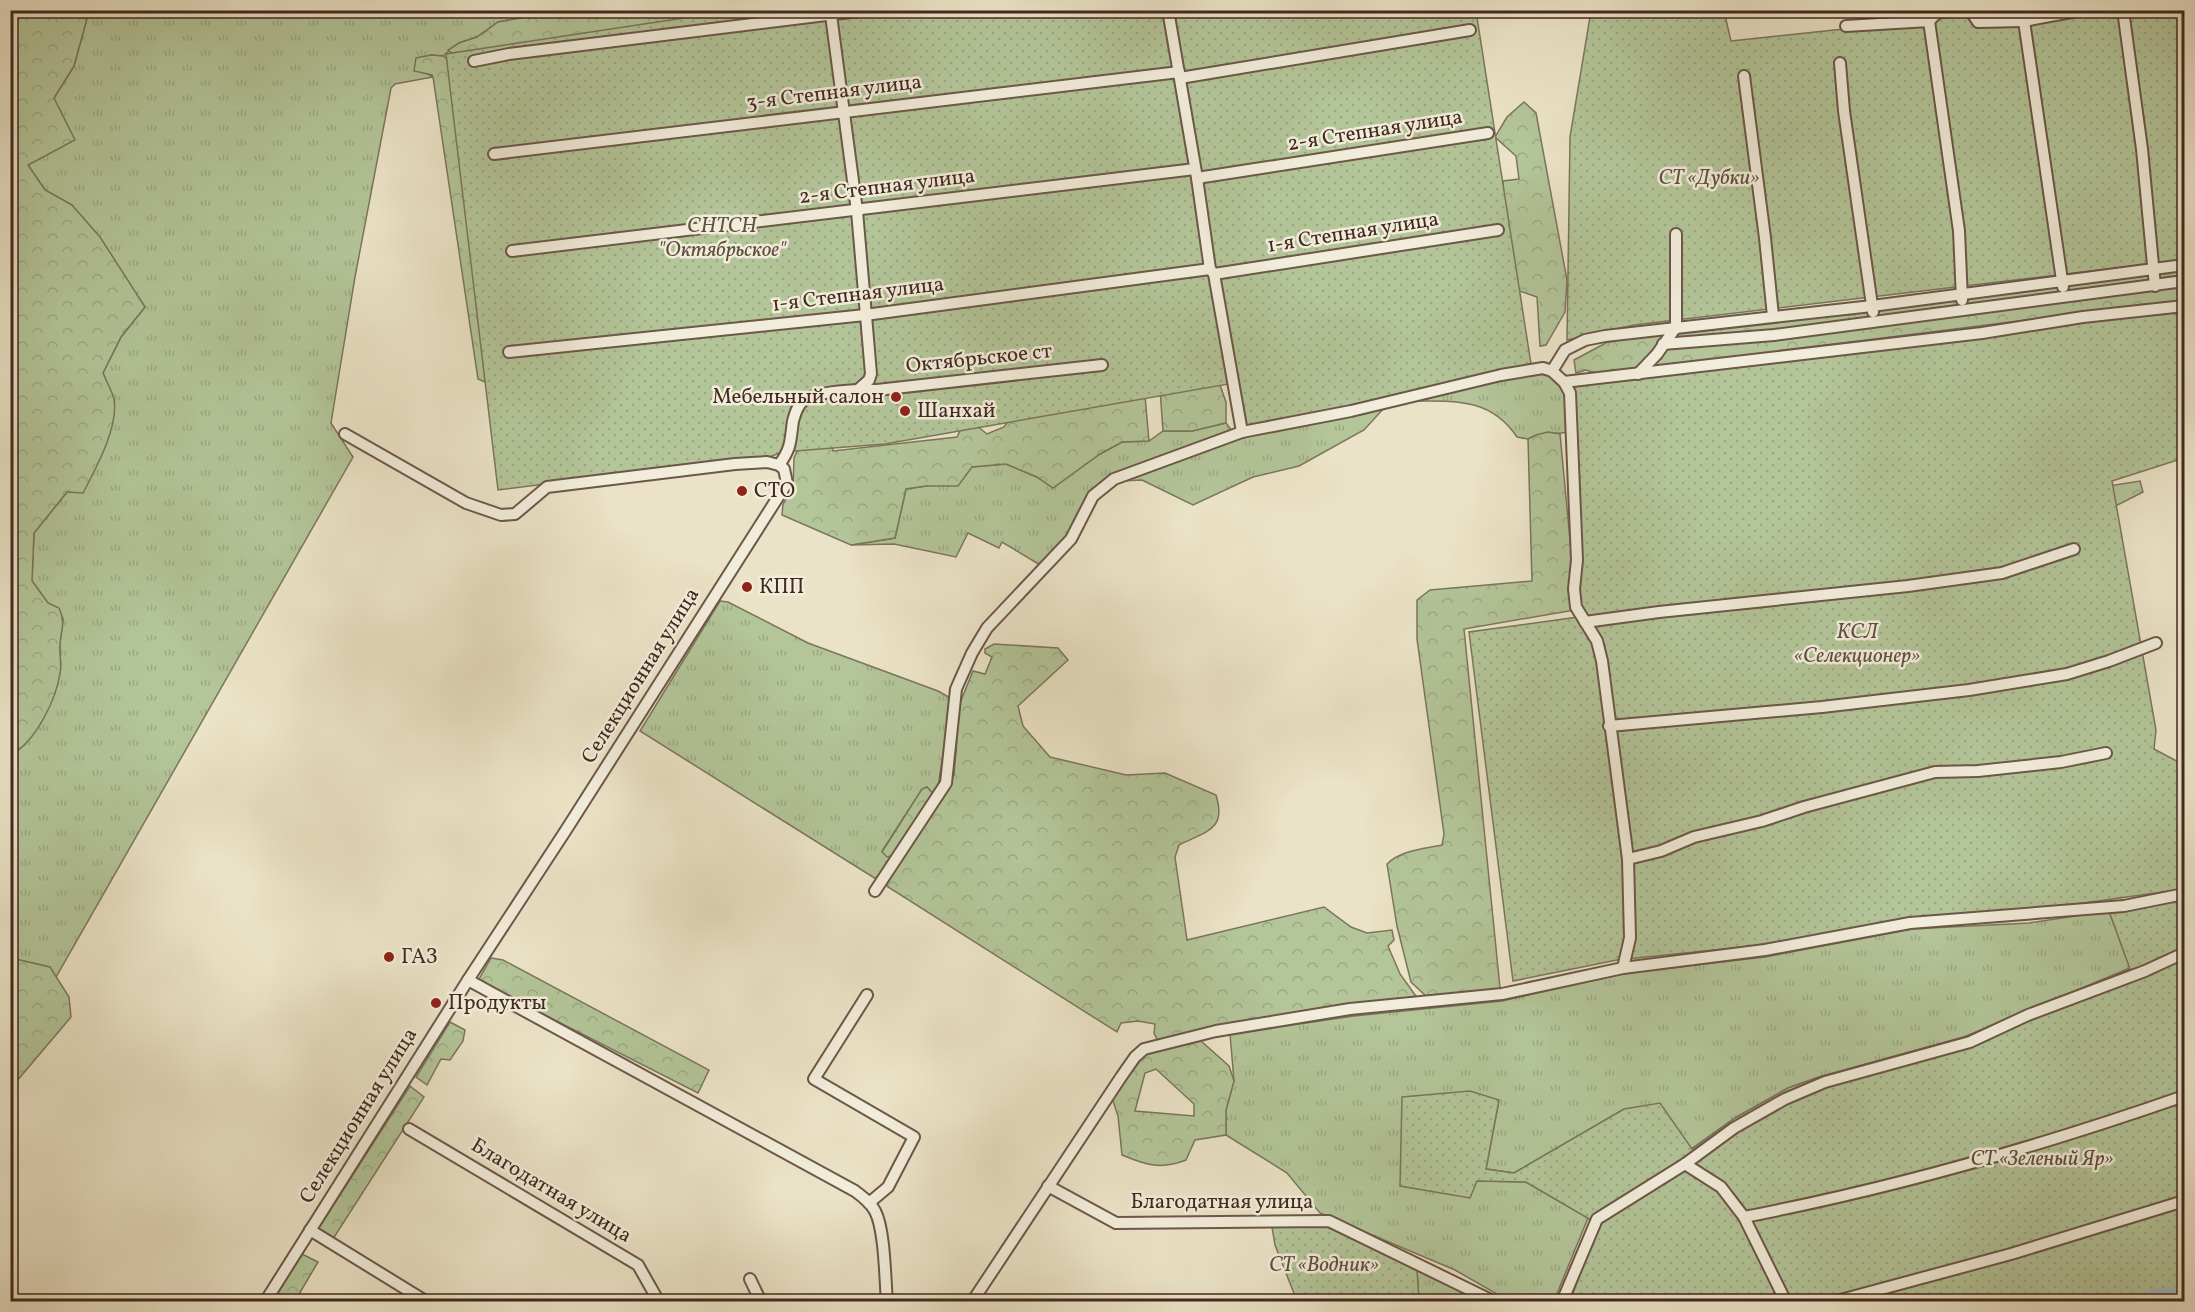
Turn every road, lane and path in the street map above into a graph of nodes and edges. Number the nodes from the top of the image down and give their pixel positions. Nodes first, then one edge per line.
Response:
1 (867, 10) edge
2 (1168, 10) edge
3 (1959, 10) edge
4 (1970, 10) edge
5 (2082, 10) edge
6 (2123, 10) edge
7 (831, 15) junction
8 (1929, 21) junction
9 (2024, 21) junction
10 (1846, 26) dead end
11 (1470, 30) dead end
12 (474, 61) dead end
13 (1840, 63) dead end
14 (1180, 75) junction
15 (1744, 76) dead end
16 (844, 112) junction
17 (1488, 134) dead end
18 (494, 154) dead end
19 (1196, 174) junction
20 (856, 211) junction
21 (1498, 230) dead end
22 (1676, 234) dead end
23 (512, 251) dead end
24 (2184, 265) edge
25 (2154, 269) junction
26 (1212, 272) junction
27 (2184, 281) edge
28 (2062, 282) junction
29 (2155, 286) junction
30 (1962, 294) junction
31 (2065, 296) junction
32 (1872, 306) junction
33 (2184, 306) edge
34 (1962, 310) junction
35 (865, 315) junction
36 (1773, 316) junction
37 (1874, 321) junction
38 (1676, 327) junction
39 (1663, 344) junction
40 (509, 352) dead end
41 (1102, 365) dead end
42 (1552, 371) junction
43 (1638, 374) junction
44 (1564, 382) junction
45 (859, 389) junction
46 (1242, 432) junction
47 (345, 434) dead end
48 (778, 465) junction
49 (2074, 549) dead end
50 (1585, 622) junction
51 (2157, 643) dead end
52 (1609, 726) junction
53 (2106, 753) dead end
54 (1628, 859) junction
55 (875, 891) dead end
56 (2184, 894) edge
57 (2184, 953) edge
58 (1623, 968) junction
59 (468, 980) junction
60 (867, 995) dead end
61 (2184, 1095) edge
62 (409, 1129) dead end
63 (1685, 1164) junction
64 (1048, 1186) junction
65 (2184, 1201) edge
66 (869, 1203) junction
67 (1744, 1217) junction
68 (310, 1230) junction
69 (750, 1279) dead end
70 (265, 1302) edge
71 (426, 1302) edge
72 (659, 1302) edge
73 (761, 1302) edge
74 (887, 1302) edge
75 (972, 1302) edge
76 (1495, 1302) edge
77 (1562, 1302) edge
78 (1788, 1302) edge
79 (1833, 1302) edge

1 - 7 street
2 - 14 street
3 - 8 street
4 - 9 street
5 - 9 street
6 - 25 street
7 - 12 street
7 - 16 street
8 - 10 street
8 - 30 street
9 - 28 street
11 - 14 street, 3-я Степная улица
13 - 32 street
14 - 16 street, 3-я Степная улица
14 - 19 street
15 - 36 street
16 - 18 street, 3-я Степная улица
16 - 20 street
17 - 19 street, 2-я Степная улица
19 - 20 street, 2-я Степная улица
19 - 26 street
20 - 23 street, 2-я Степная улица
20 - 35 street
21 - 26 street, 1-я Степная улица
22 - 38 street
24 - 25 street
25 - 28 street
25 - 29 street
26 - 35 street, 1-я Степная улица
26 - 46 street
27 - 29 street
28 - 30 street
28 - 31 street
29 - 31 street
30 - 32 street
30 - 34 street
31 - 34 street
32 - 36 street
32 - 37 street
33 - 43 street
34 - 37 street
35 - 40 street, 1-я Степная улица
35 - 45 street
36 - 38 street
37 - 39 street
38 - 39 street
38 - 42 street
39 - 43 street
41 - 45 street, Октябрьское ст
42 - 44 street
42 - 46 street
43 - 44 street
44 - 50 street
45 - 48 street, Октябрьское ст
46 - 55 street
47 - 48 street
48 - 59 street, Селекционная улица
49 - 50 street
50 - 52 street
51 - 52 street
52 - 54 street
53 - 54 street
54 - 58 street
56 - 58 street
57 - 63 street
58 - 64 street
59 - 66 street
59 - 68 street, Селекционная улица
60 - 66 street
61 - 67 street
62 - 72 street, Благодатная улица
63 - 67 street
63 - 77 street
64 - 75 street
64 - 76 street, Благодатная улица
65 - 79 street
66 - 74 street
67 - 78 street
68 - 70 street, Селекционная улица
68 - 71 street
69 - 73 street

